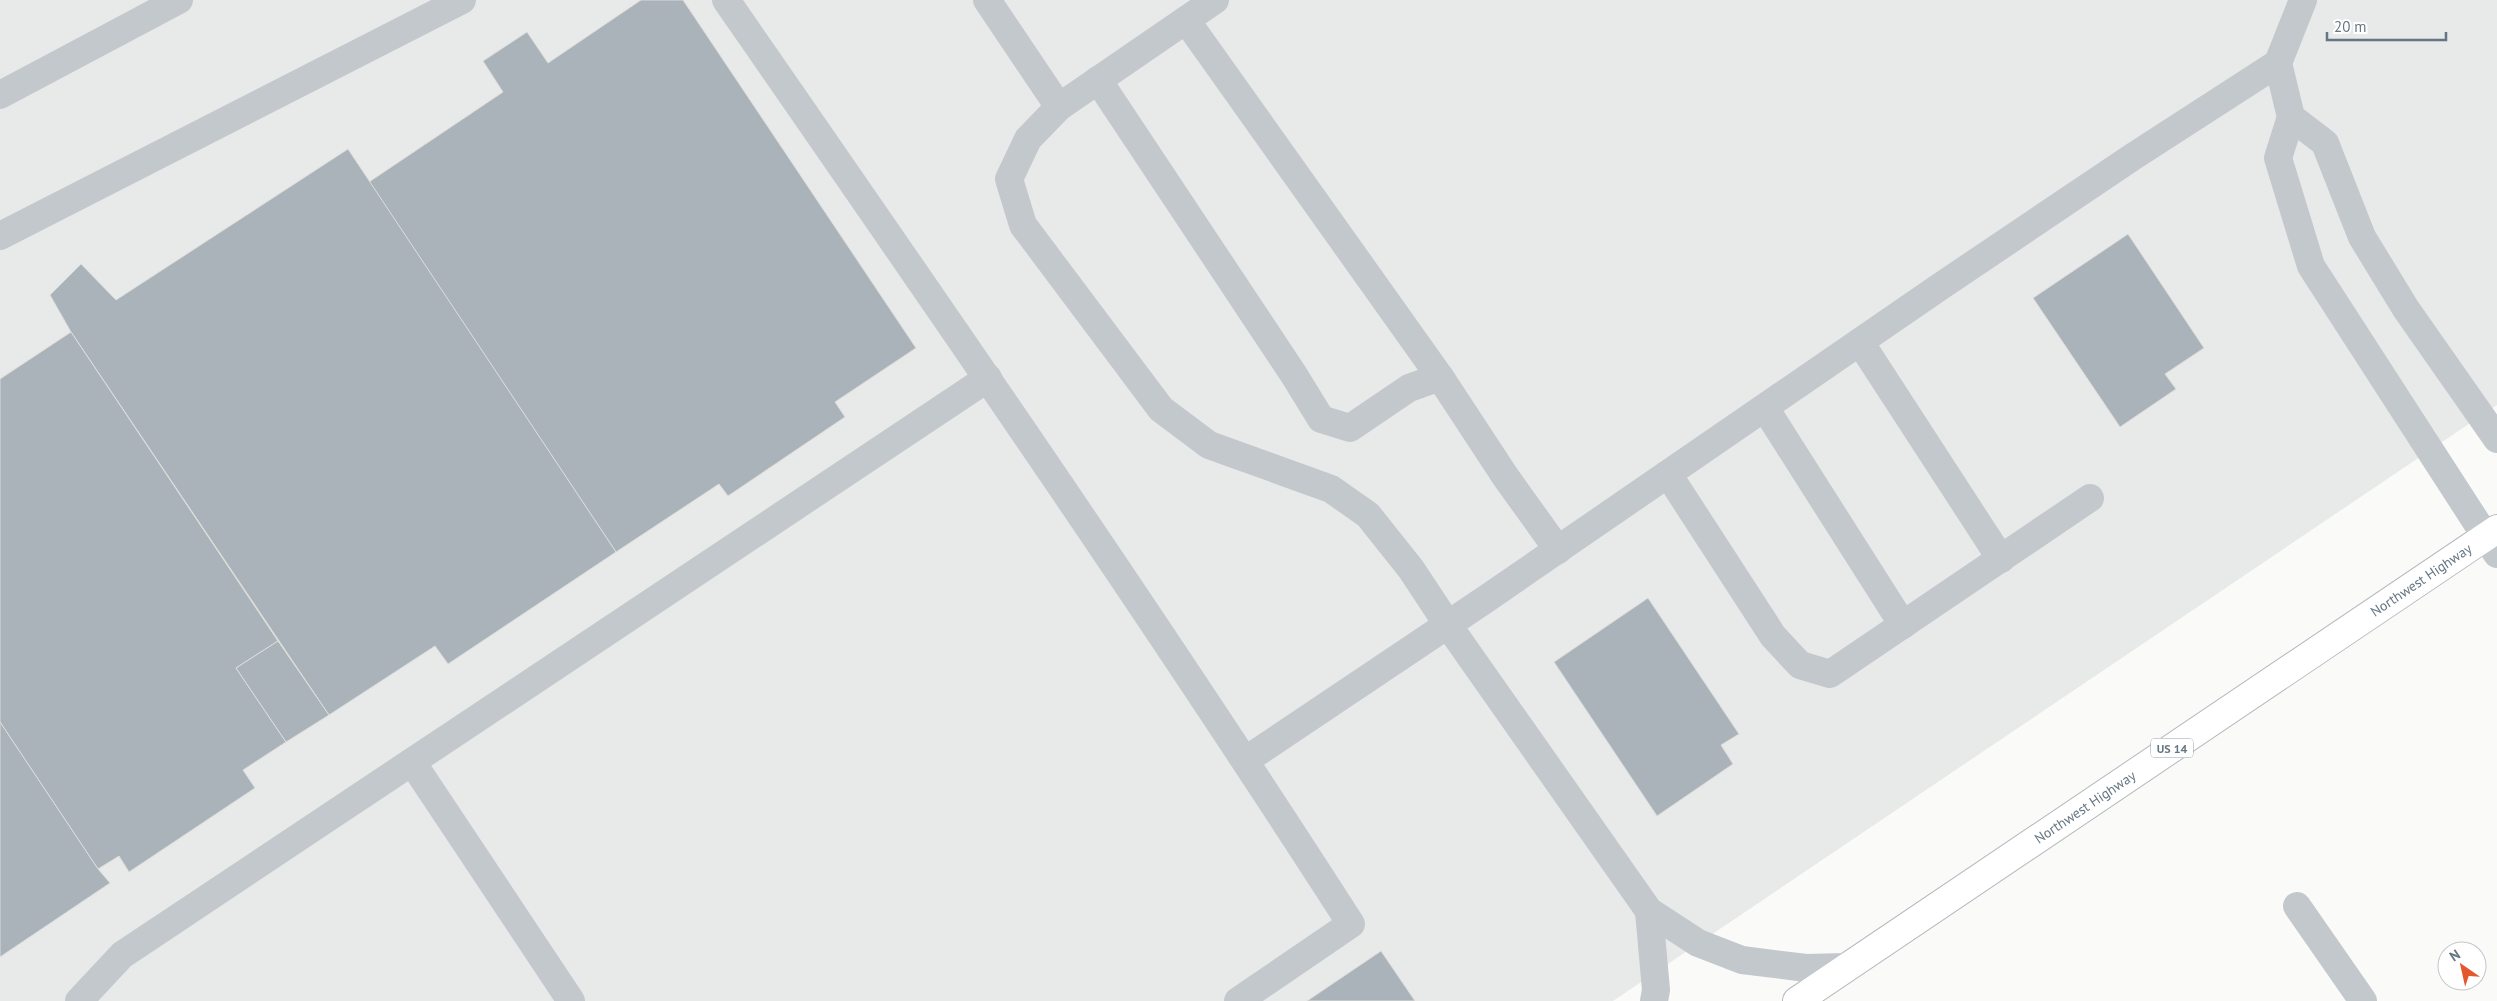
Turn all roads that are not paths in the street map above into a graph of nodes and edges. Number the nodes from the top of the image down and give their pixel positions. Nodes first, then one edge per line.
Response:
1 (179, 0) edge
2 (462, 0) edge
3 (726, 0) edge
4 (987, 0) edge
5 (1216, 0) edge
6 (2303, 0) edge
7 (1186, 20) junction
8 (2278, 63) junction
9 (1098, 80) junction
10 (0, 95) edge
11 (1059, 107) junction
12 (2291, 117) junction
13 (0, 236) edge
14 (1860, 342) junction
15 (1440, 377) junction
16 (988, 378) junction
17 (1764, 408) junction
18 (2497, 440) edge
19 (1668, 474) junction
20 (2090, 498) dead end
21 (2493, 540) edge
22 (1558, 550) junction
23 (2000, 559) junction
24 (1448, 625) junction
25 (1903, 625) junction
26 (1246, 760) junction
27 (412, 762) junction
28 (2297, 906) dead end
29 (1649, 911) junction
30 (1847, 967) junction
31 (80, 1001) edge
32 (571, 1001) edge
33 (1238, 1001) edge
34 (1654, 1001) edge
35 (1797, 1001) edge
36 (2363, 1001) edge

1 - 10 lane
2 - 13 lane
3 - 16 lane
4 - 11 lane
5 - 7 lane
6 - 8 lane
7 - 9 lane
7 - 15 lane
8 - 12 lane
8 - 14 lane
9 - 11 lane
9 - 15 lane
11 - 24 lane
12 - 18 lane
12 - 21 lane
14 - 17 lane
14 - 23 lane
15 - 22 lane
16 - 26 lane
16 - 27 lane
17 - 19 lane
17 - 25 lane
19 - 22 lane
19 - 25 lane
20 - 23 lane
21 - 30 main road, Northwest Highway / US 14
22 - 24 lane
23 - 25 lane
24 - 26 lane
24 - 29 lane
26 - 33 lane
27 - 31 lane
27 - 32 lane
28 - 36 lane
29 - 30 lane
29 - 34 lane
30 - 35 main road, Northwest Highway / US 14

